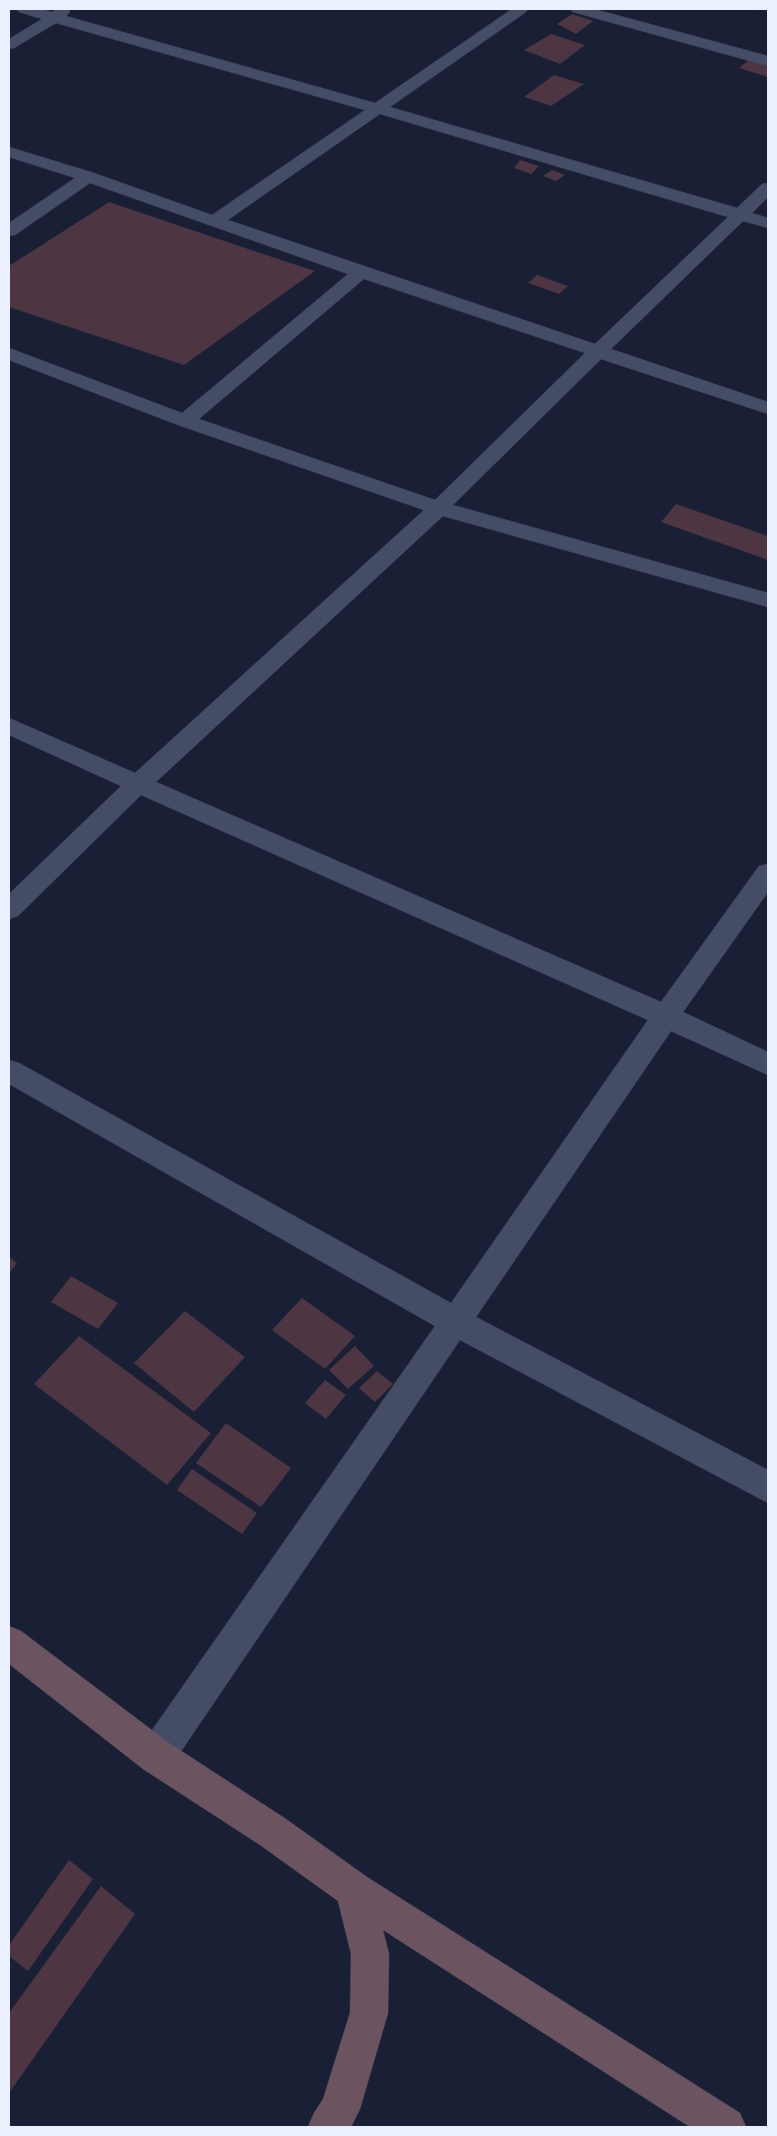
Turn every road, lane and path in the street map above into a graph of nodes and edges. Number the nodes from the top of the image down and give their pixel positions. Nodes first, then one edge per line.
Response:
1 (24, 9) edge
2 (68, 9) edge
3 (521, 9) edge
4 (578, 9) edge
5 (53, 18) junction
6 (9, 45) edge
7 (768, 61) edge
8 (377, 108) junction
9 (9, 152) edge
10 (88, 176) junction
11 (768, 188) edge
12 (740, 216) junction
13 (216, 220) junction
14 (768, 223) edge
15 (9, 231) edge
16 (361, 272) junction
17 (597, 352) junction
18 (14, 362) edge
19 (768, 408) edge
20 (185, 421) junction
21 (439, 508) junction
22 (768, 600) edge
23 (9, 726) edge
24 (137, 785) junction
25 (768, 872) edge
26 (9, 909) edge
27 (666, 1016) junction
28 (768, 1064) edge
29 (9, 1070) edge
30 (456, 1322) junction
31 (768, 1487) edge
32 (9, 1643) edge
33 (156, 1756) junction
34 (354, 1890) junction
35 (328, 2127) edge
36 (726, 2127) edge

1 - 5 street
2 - 5 street
3 - 8 street
4 - 7 street
5 - 6 street
5 - 8 street
8 - 12 street
8 - 13 street
9 - 10 street
10 - 13 street
10 - 15 street
11 - 12 street
12 - 14 street
12 - 17 street
13 - 16 street
16 - 17 street
16 - 20 street
17 - 19 street
17 - 21 street
18 - 20 street
20 - 21 street
21 - 22 street
21 - 24 street
23 - 24 street
24 - 26 street
24 - 27 street
25 - 27 street
27 - 28 street
27 - 30 street
29 - 30 street
30 - 31 street
30 - 33 street
32 - 33 street
33 - 34 street
34 - 35 street
34 - 36 street

